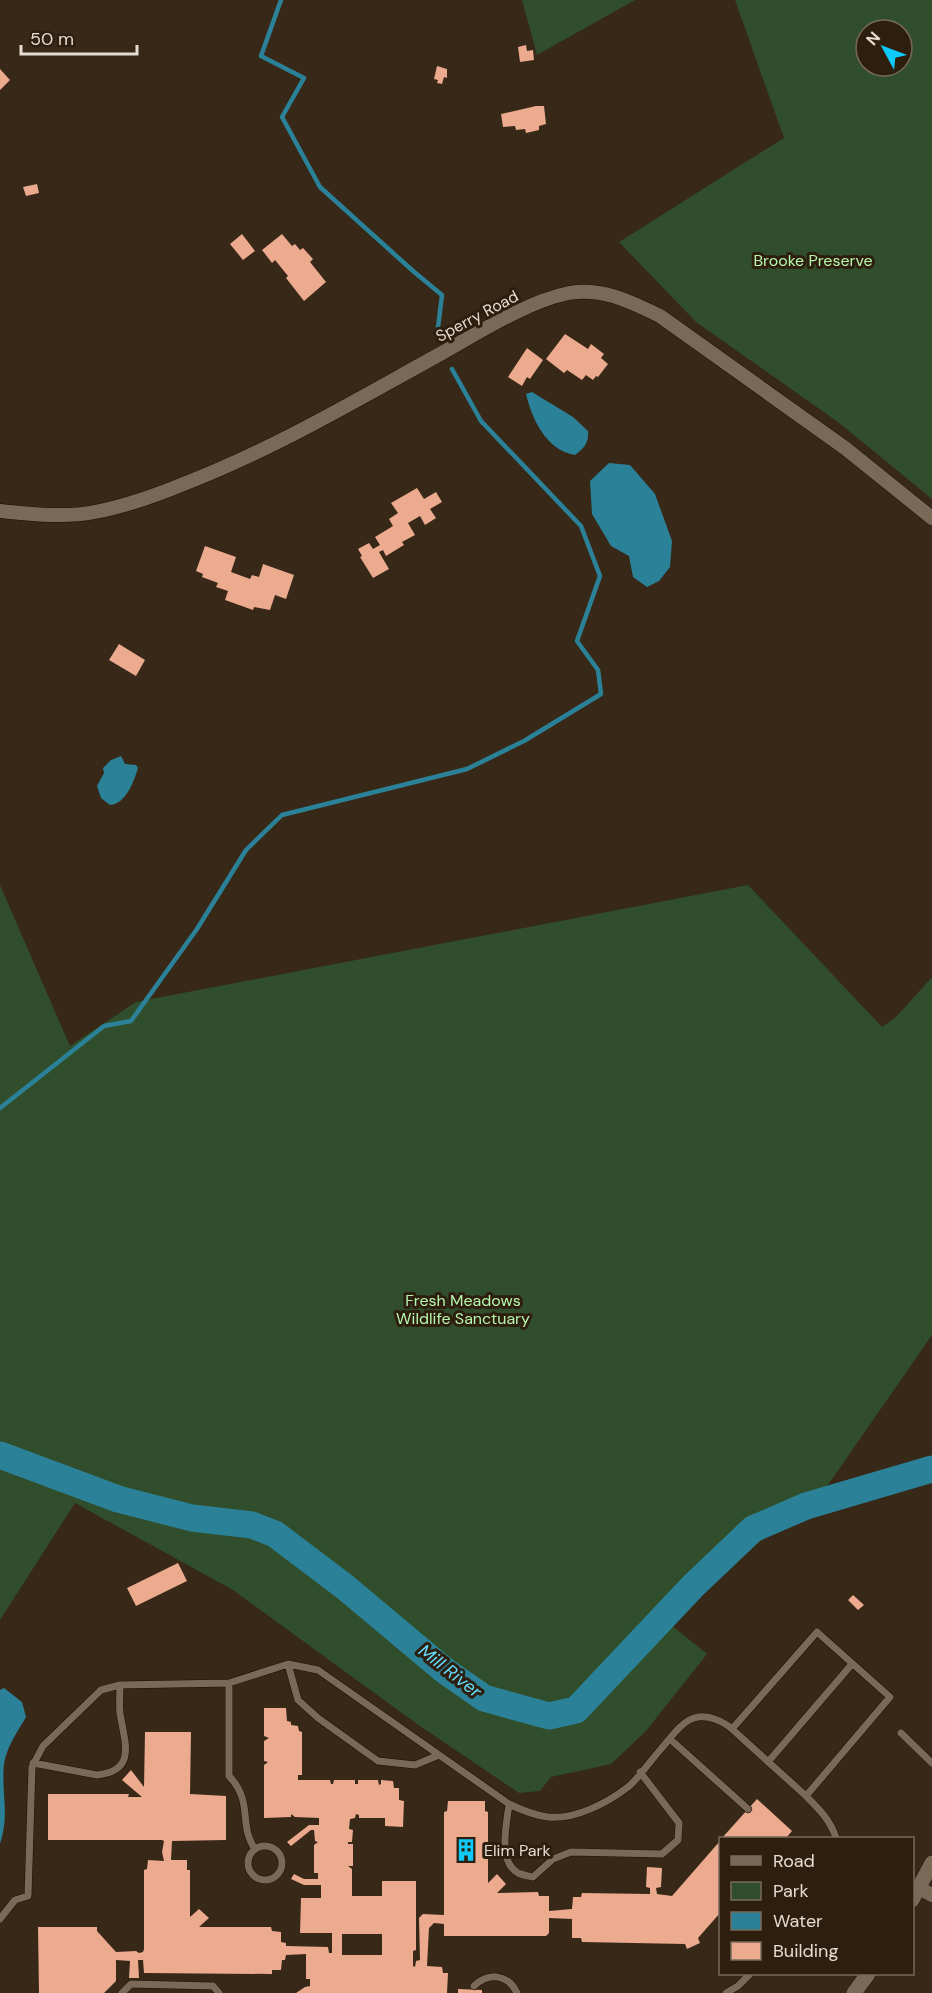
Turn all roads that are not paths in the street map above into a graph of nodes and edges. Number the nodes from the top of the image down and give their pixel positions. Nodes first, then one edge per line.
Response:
1 (0, 511) edge
2 (932, 518) edge
3 (288, 1664) junction
4 (852, 1664) junction
5 (228, 1683) junction
6 (120, 1685) junction
7 (732, 1730) junction
8 (901, 1733) dead end
9 (670, 1739) junction
10 (440, 1755) junction
11 (33, 1762) junction
12 (768, 1762) junction
13 (932, 1763) edge
14 (640, 1772) junction
15 (806, 1796) junction
16 (509, 1804) junction
17 (748, 1809) dead end
18 (835, 1837) edge
19 (255, 1849) junction
20 (932, 1863) edge
21 (919, 1892) edge
22 (0, 1919) edge
23 (749, 1975) edge
24 (867, 1975) edge
25 (474, 1986) dead end
26 (122, 1993) edge
27 (219, 1993) edge
28 (517, 1993) edge
29 (726, 1993) edge
30 (854, 1993) edge

1 - 2 street, Sperry Road
3 - 5 lane
3 - 10 lane
3 - 10 lane
4 - 7 lane
4 - 12 lane
4 - 15 lane
5 - 6 lane
5 - 19 lane
6 - 11 lane
6 - 11 lane
7 - 9 lane
7 - 12 lane
8 - 13 lane
9 - 14 lane
9 - 17 lane
10 - 16 lane
11 - 22 lane
12 - 15 lane
14 - 16 lane
14 - 16 lane
15 - 18 lane
19 - 19 lane
20 - 21 street
23 - 29 lane
24 - 30 street
25 - 28 lane
26 - 27 lane

